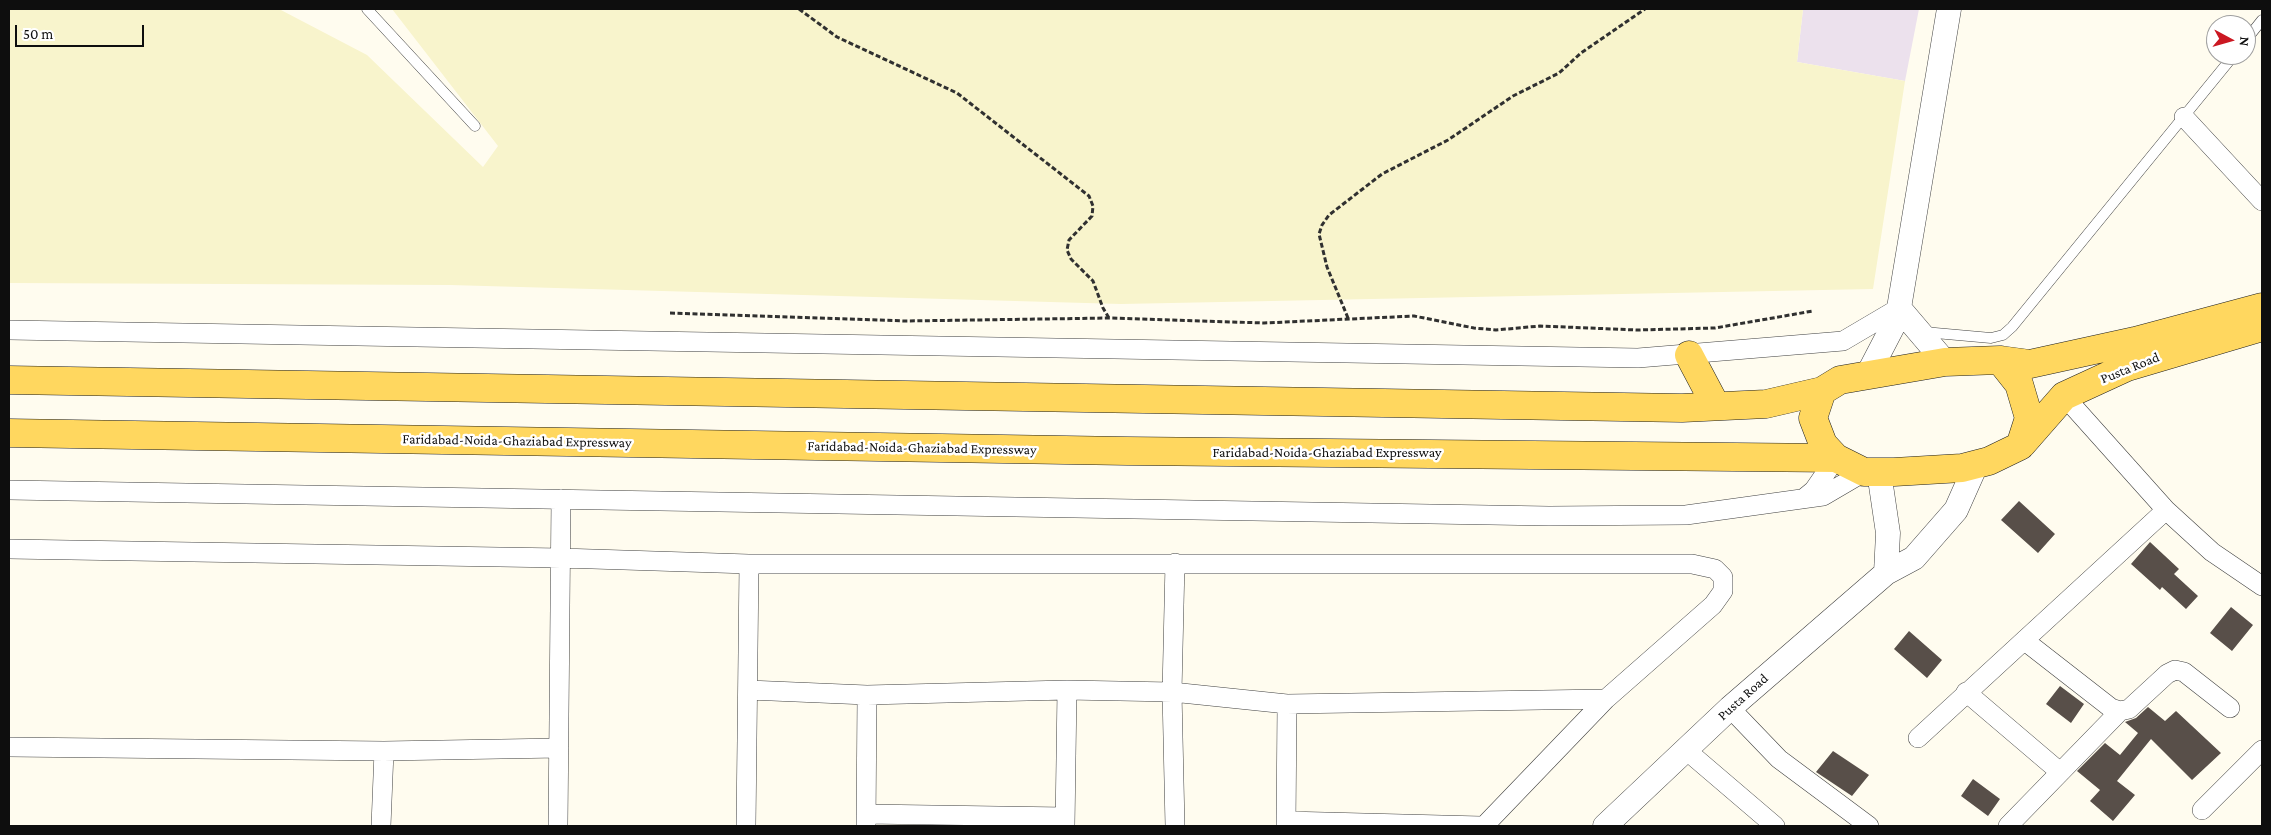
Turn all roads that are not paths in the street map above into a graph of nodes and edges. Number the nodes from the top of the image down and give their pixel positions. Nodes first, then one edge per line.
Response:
1 (367, 9) edge
2 (1949, 9) edge
3 (2226, 65) edge
4 (2184, 116) junction
5 (476, 126) dead end
6 (2262, 201) edge
7 (2262, 307) edge
8 (1899, 308) junction
9 (2262, 327) edge
10 (9, 330) edge
11 (1918, 331) junction
12 (1689, 356) junction
13 (2000, 360) junction
14 (1945, 362) junction
15 (1867, 376) junction
16 (9, 380) edge
17 (1822, 391) junction
18 (2064, 396) junction
19 (1716, 406) junction
20 (9, 433) edge
21 (2020, 446) junction
22 (1836, 458) junction
23 (1976, 465) junction
24 (1871, 472) junction
25 (9, 490) edge
26 (561, 499) junction
27 (1803, 499) junction
28 (2166, 510) junction
29 (9, 548) edge
30 (560, 558) junction
31 (1175, 563) junction
32 (749, 564) junction
33 (1886, 573) junction
34 (2262, 586) edge
35 (2025, 640) junction
36 (748, 690) junction
37 (1067, 690) junction
38 (1172, 692) junction
39 (1966, 692) junction
40 (868, 695) junction
41 (1606, 698) junction
42 (1287, 704) junction
43 (1730, 708) junction
44 (2230, 708) dead end
45 (2120, 711) junction
46 (1918, 738) dead end
47 (9, 747) edge
48 (559, 748) junction
49 (1686, 750) junction
50 (2262, 750) edge
51 (384, 751) junction
52 (2060, 772) junction
53 (2202, 810) dead end
54 (866, 820) edge
55 (1065, 822) edge
56 (1286, 824) edge
57 (381, 826) edge
58 (558, 826) edge
59 (746, 826) edge
60 (1175, 826) edge
61 (1482, 826) edge
62 (1605, 826) edge
63 (1774, 826) edge
64 (1869, 826) edge
65 (2008, 826) edge

1 - 5 lane
2 - 8 street
3 - 4 lane
4 - 6 street
4 - 11 lane
7 - 13 main road, Pusta Road
8 - 11 street
8 - 12 street
8 - 15 street
9 - 18 main road, Pusta Road
10 - 12 street
11 - 14 street
12 - 19 main road
13 - 14 main road
13 - 21 main road
14 - 15 main road
15 - 17 main road
16 - 19 main road
17 - 19 main road
17 - 22 main road, Faridabad-Noida-Ghaziabad Expressway
18 - 21 main road, Pusta Road
18 - 28 street
20 - 22 main road, Faridabad-Noida-Ghaziabad Expressway
21 - 23 main road, Faridabad-Noida-Ghaziabad Expressway
22 - 24 main road, Faridabad-Noida-Ghaziabad Expressway
22 - 27 street
23 - 24 main road, Faridabad-Noida-Ghaziabad Expressway
23 - 33 street, Pusta Road
24 - 27 street
24 - 33 street
25 - 26 street
26 - 27 street
26 - 30 street
28 - 34 street
28 - 35 street
29 - 30 street
30 - 32 street
30 - 48 street
31 - 32 street
31 - 38 street
31 - 41 street
32 - 36 street
33 - 43 street, Pusta Road
35 - 39 street
35 - 45 street
36 - 40 street
36 - 59 street
37 - 38 street
37 - 40 street
37 - 55 street
38 - 42 street
38 - 60 street
39 - 46 street
39 - 52 street
40 - 54 street
41 - 42 street
41 - 61 street
42 - 56 street
43 - 49 street, Pusta Road
43 - 64 street
44 - 45 street
45 - 52 street
47 - 51 street
48 - 51 street
48 - 58 street
49 - 62 street, Pusta Road
49 - 63 street
50 - 53 street
51 - 57 street
52 - 65 street
54 - 55 street
56 - 61 street

